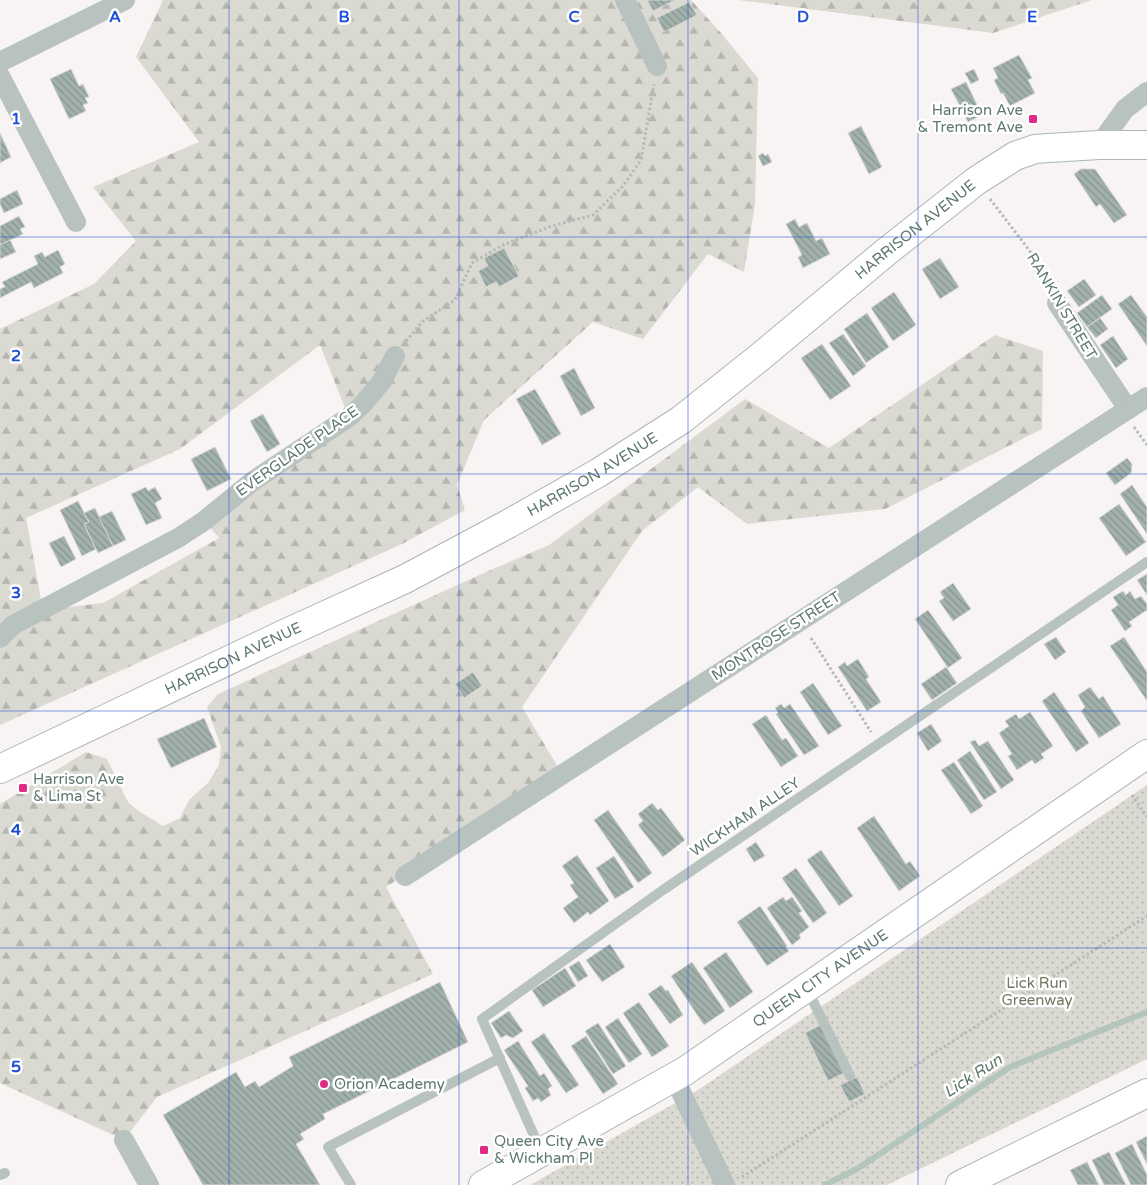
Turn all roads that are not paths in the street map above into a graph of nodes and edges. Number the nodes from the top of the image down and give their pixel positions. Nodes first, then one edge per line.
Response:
1 (125, 0) edge
2 (625, 0) edge
3 (0, 62) edge
4 (656, 66) road end
5 (0, 76) edge
6 (1147, 92) edge
7 (1099, 145) junction
8 (1147, 146) edge
9 (76, 222) dead end
10 (1057, 303) road end
11 (395, 356) road end
12 (1147, 397) edge
13 (1128, 409) junction
14 (1147, 562) edge
15 (0, 638) edge
16 (1147, 754) edge
17 (0, 769) edge
18 (405, 876) dead end
19 (806, 988) junction
20 (500, 1058) junction
21 (850, 1076) dead end
22 (674, 1077) junction
23 (1147, 1093) edge
24 (124, 1140) dead end
25 (542, 1152) junction
26 (732, 1182) edge
27 (149, 1185) edge
28 (351, 1185) edge
29 (483, 1185) edge
30 (960, 1185) edge

1 - 3 street
2 - 4 street
5 - 9 street
6 - 7 street
7 - 8 main road, HARRISON AVENUE
7 - 17 main road, HARRISON AVENUE
10 - 13 street, RANKIN STREET
11 - 15 street, EVERGLADE PLACE
12 - 13 street, MONTROSE STREET
13 - 18 street, MONTROSE STREET
14 - 20 lane, WICKHAM ALLEY
16 - 19 main road, QUEEN CITY AVENUE
19 - 21 lane
19 - 22 main road, QUEEN CITY AVENUE
20 - 25 lane, WICKHAM ALLEY
20 - 28 lane
22 - 25 main road, QUEEN CITY AVENUE
22 - 26 street
23 - 30 main road
24 - 27 street
25 - 29 main road, QUEEN CITY AVENUE

